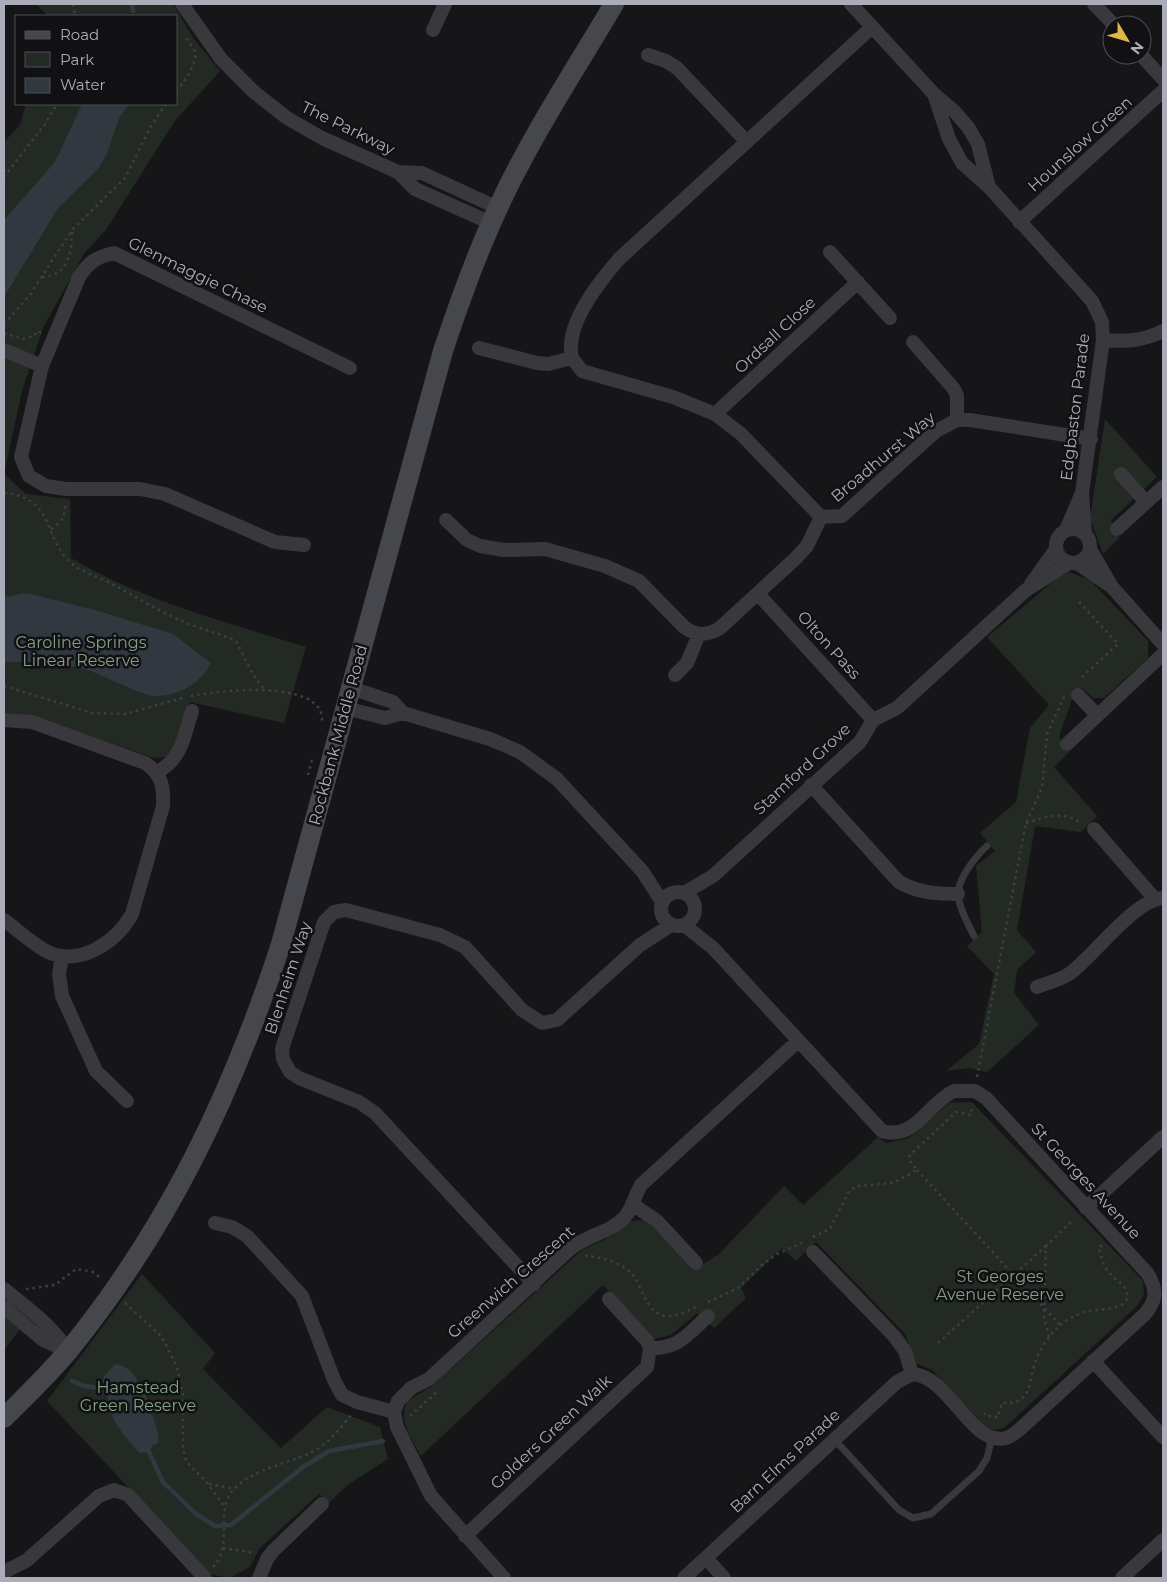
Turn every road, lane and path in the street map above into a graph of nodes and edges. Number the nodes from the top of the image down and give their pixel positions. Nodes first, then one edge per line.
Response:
1 (182, 4) edge
2 (445, 4) edge
3 (614, 4) edge
4 (622, 4) edge
5 (851, 4) edge
6 (1094, 4) edge
7 (1104, 15) edge
8 (872, 27) junction
9 (433, 30) dead end
10 (182, 31) dead end
11 (586, 51) junction
12 (648, 56) dead end
13 (1150, 65) edge
14 (1163, 79) edge
15 (178, 89) edge
16 (1163, 91) edge
17 (934, 94) junction
18 (56, 105) edge
19 (165, 105) edge
20 (747, 142) junction
21 (4, 177) edge
22 (989, 187) junction
23 (494, 215) junction
24 (1019, 222) junction
25 (72, 230) junction
26 (830, 252) dead end
27 (42, 278) junction
28 (858, 282) junction
29 (890, 318) dead end
30 (4, 324) edge
31 (1163, 331) edge
32 (4, 333) edge
33 (44, 333) dead end
34 (1103, 340) junction
35 (913, 342) dead end
36 (478, 348) dead end
37 (4, 350) edge
38 (572, 358) junction
39 (42, 366) junction
40 (350, 368) dead end
41 (715, 414) junction
42 (957, 420) junction
43 (1091, 439) junction
44 (1121, 474) dead end
45 (1163, 487) edge
46 (1082, 492) junction
47 (4, 493) edge
48 (66, 496) dead end
49 (1146, 502) junction
50 (821, 517) junction
51 (446, 520) dead end
52 (1117, 528) dead end
53 (51, 529) junction
54 (1066, 530) junction
55 (1085, 534) junction
56 (304, 545) dead end
57 (1056, 549) junction
58 (1090, 549) junction
59 (1073, 563) junction
60 (1112, 587) junction
61 (1026, 590) junction
62 (758, 594) junction
63 (1079, 602) dead end
64 (699, 634) junction
65 (1163, 644) edge
66 (1163, 654) edge
67 (675, 675) dead end
68 (351, 688) junction
69 (1074, 690) junction
70 (265, 691) dead end
71 (346, 708) junction
72 (192, 711) dead end
73 (403, 713) junction
74 (1097, 715) junction
75 (4, 720) edge
76 (873, 720) junction
77 (1067, 744) dead end
78 (157, 772) junction
79 (811, 785) junction
80 (1026, 823) junction
81 (1094, 829) joint
82 (987, 846) dead end
83 (958, 894) junction
84 (1159, 898) edge
85 (678, 909) junction
86 (4, 920) edge
87 (974, 936) dead end
88 (62, 956) junction
89 (1037, 987) dead end
90 (798, 1041) junction
91 (975, 1091) junction
92 (127, 1101) dead end
93 (1163, 1137) edge
94 (917, 1170) junction
95 (632, 1204) junction
96 (1086, 1208) junction
97 (1073, 1220) dead end
98 (216, 1223) dead end
99 (1111, 1236) junction
100 (1046, 1246) junction
101 (813, 1252) dead end
102 (584, 1256) dead end
103 (696, 1263) dead end
104 (1014, 1276) junction
105 (59, 1280) dead end
106 (534, 1284) junction
107 (4, 1289) edge
108 (114, 1290) junction
109 (609, 1299) dead end
110 (4, 1307) edge
111 (704, 1308) junction
112 (1044, 1308) junction
113 (1060, 1325) junction
114 (1049, 1337) junction
115 (938, 1343) dead end
116 (650, 1348) junction
117 (68, 1351) junction
118 (1093, 1361) junction
119 (912, 1374) junction
120 (32, 1389) junction
121 (438, 1391) dead end
122 (4, 1407) edge
123 (354, 1408) junction
124 (394, 1412) junction
125 (360, 1416) dead end
126 (4, 1418) edge
127 (973, 1424) junction
128 (397, 1427) junction
129 (992, 1437) junction
130 (1163, 1437) edge
131 (834, 1439) junction
132 (208, 1484) junction
133 (234, 1488) junction
134 (322, 1504) dead end
135 (224, 1506) junction
136 (465, 1536) junction
137 (1163, 1540) edge
138 (224, 1548) junction
139 (706, 1558) junction
140 (267, 1559) junction
141 (4, 1572) edge
142 (204, 1578) edge
143 (259, 1578) edge
144 (504, 1578) edge
145 (684, 1578) edge
146 (724, 1578) edge
147 (1122, 1578) edge

1 - 23 street, The Parkway
2 - 9 street
3 - 11 street, Rockbank Middle Road
4 - 11 street, Rockbank Middle Road
5 - 8 street, Edgbaston Parade
6 - 7 street
8 - 17 street, Edgbaston Parade
8 - 20 street
10 - 15 path
11 - 23 street, Rockbank Middle Road
12 - 20 street
13 - 14 street
16 - 24 street, Hounslow Green
17 - 22 street, Edgbaston Parade
17 - 22 street, Edgbaston Parade
18 - 21 path
19 - 25 path
20 - 38 street
22 - 24 street, Edgbaston Parade
23 - 68 street, Rockbank Middle Road
24 - 34 street, Edgbaston Parade
25 - 27 path
25 - 27 path
26 - 28 street
27 - 30 path
28 - 29 street
28 - 41 street, Ordsall Close
31 - 34 street
32 - 33 path
34 - 43 street, Edgbaston Parade
35 - 42 street
36 - 38 street
37 - 39 street
38 - 41 street, Broadhurst Way
39 - 40 street, Glenmaggie Chase
39 - 56 street, Glenmaggie Chase
41 - 50 street, Broadhurst Way
42 - 43 street, Broadhurst Way
42 - 50 street, Broadhurst Way
43 - 46 street, Edgbaston Parade
44 - 49 street
45 - 49 street
46 - 54 street, Edgbaston Parade
46 - 55 street, Edgbaston Parade
47 - 53 path
48 - 53 path
49 - 52 street
50 - 62 street
51 - 64 street
53 - 70 path
54 - 55 street
54 - 57 street
55 - 58 street
57 - 59 street
57 - 61 street, Stamford Grove
58 - 59 street
58 - 60 street
59 - 60 street
59 - 61 street, Stamford Grove
60 - 65 street
61 - 76 street, Stamford Grove
62 - 64 street
62 - 76 street, Olton Pass
63 - 69 path
64 - 67 street
66 - 74 street
68 - 71 street, Rockbank Middle Road
68 - 73 street
69 - 74 street
69 - 80 path
71 - 73 street
71 - 108 street, Rockbank Middle Road
72 - 78 street
73 - 85 street
74 - 77 street
75 - 78 street
76 - 79 street, Stamford Grove
78 - 88 street
79 - 83 street
79 - 85 street, Stamford Grove
80 - 81 path
80 - 91 path
81 - 84 street
82 - 83 lane
83 - 87 lane
84 - 89 street
85 - 90 street
85 - 106 street, Blenheim Way
86 - 88 street
88 - 92 street
90 - 91 street
90 - 95 street, Greenwich Crescent
91 - 94 path
91 - 96 street, St Georges Avenue
93 - 96 street
94 - 104 path
94 - 111 path
95 - 103 street
95 - 106 street, Greenwich Crescent
96 - 99 street, St Georges Avenue
97 - 100 path
98 - 123 street
99 - 113 path
99 - 118 street, St Georges Avenue
100 - 104 path
100 - 112 path
101 - 119 street
102 - 111 path
104 - 112 path
104 - 115 path
105 - 108 path
106 - 124 street, Greenwich Crescent
107 - 117 street
108 - 117 street, Rockbank Middle Road
108 - 132 path
109 - 116 street
110 - 117 street
111 - 116 street
112 - 113 path
112 - 114 path
113 - 114 path
114 - 127 path
116 - 136 street, Golders Green Walk
117 - 120 street, Rockbank Middle Road
118 - 129 street, St Georges Avenue
118 - 130 street
119 - 127 street
119 - 131 street, Barn Elms Parade
120 - 122 street, Rockbank Middle Road
120 - 126 street, Rockbank Middle Road
121 - 128 path
123 - 124 street
123 - 125 path
123 - 133 path
124 - 128 street
127 - 129 street
128 - 136 street
129 - 131 lane
131 - 139 street, Barn Elms Parade
132 - 133 path
132 - 135 path
133 - 135 path
134 - 140 street
135 - 138 path
136 - 144 street
137 - 147 street
138 - 140 path
138 - 142 path
139 - 145 street, Barn Elms Parade
139 - 146 street
140 - 143 street
141 - 142 street

